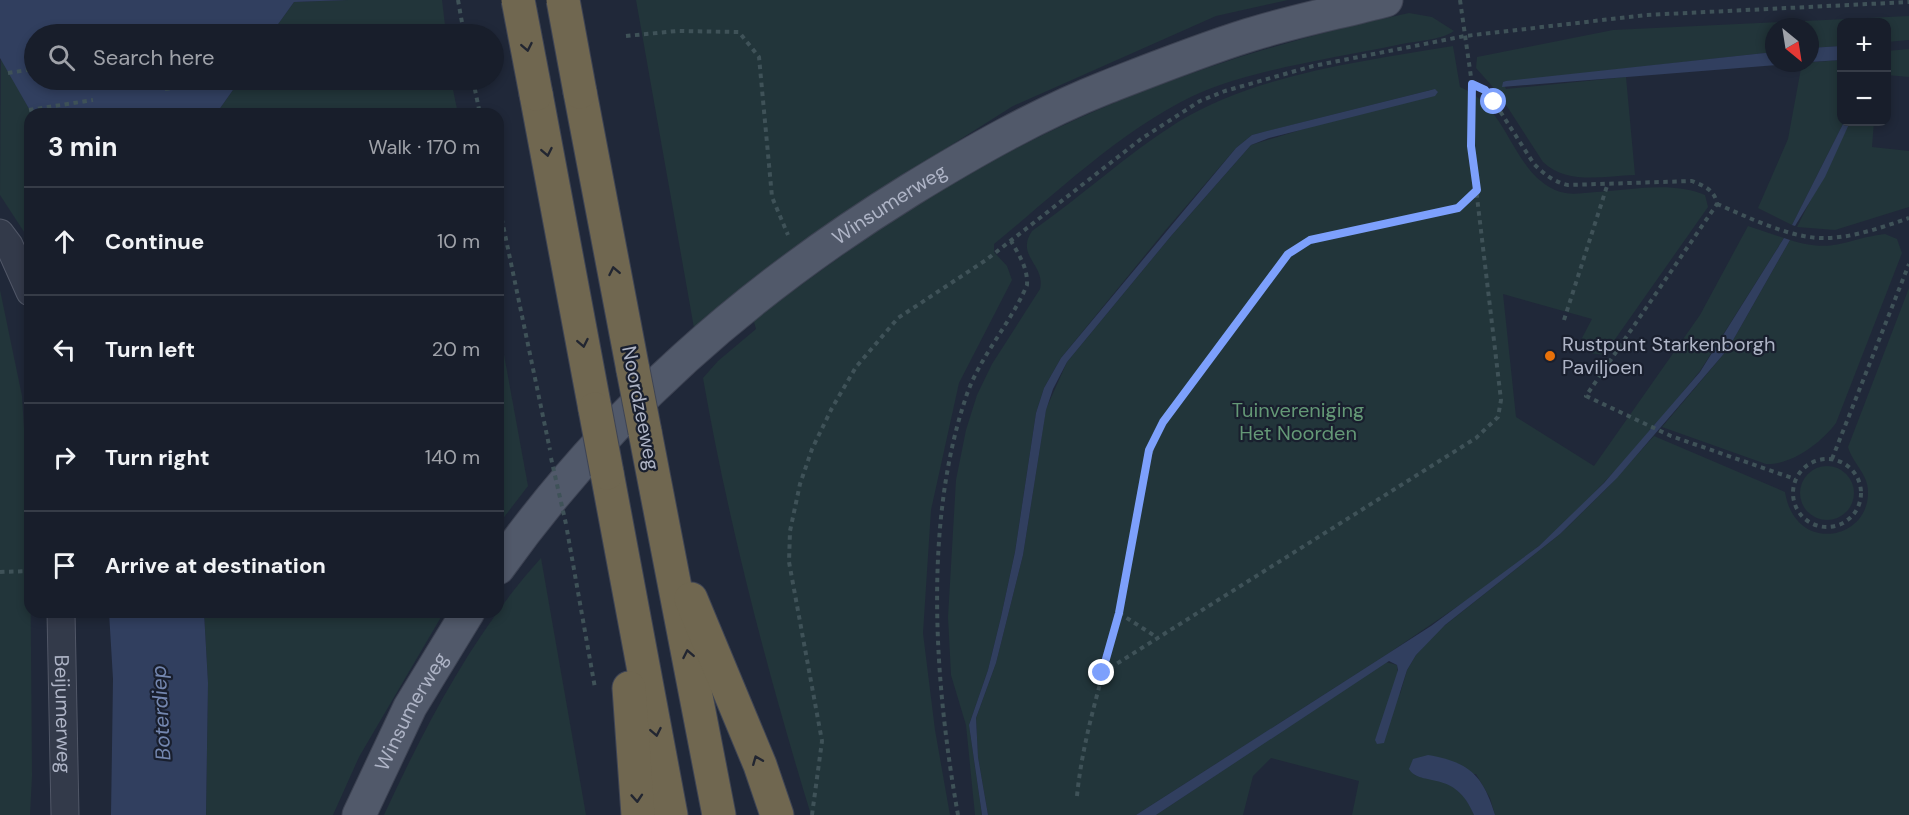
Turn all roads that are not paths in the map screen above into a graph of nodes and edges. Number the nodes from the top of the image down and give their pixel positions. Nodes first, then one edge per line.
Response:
1 (518, 0) edge
2 (563, 0) edge
3 (1386, 0) edge
4 (5, 239) edge
5 (24, 279) edge
6 (618, 530) junction
7 (665, 535) junction
8 (504, 560) edge
9 (61, 618) edge
10 (464, 618) edge
11 (64, 815) edge
12 (359, 815) edge
13 (638, 815) edge
14 (671, 815) edge
15 (719, 815) edge
16 (777, 815) edge

1 -> 6 highway, bridge
7 -> 2 highway, Noordzeeweg, bridge
3 - 8 main road, Winsumerweg
4 - 5 street
6 -> 13 highway
6 -> 14 highway
15 -> 7 highway, Noordzeeweg
16 -> 7 highway
9 - 11 street, Beijumerweg
10 - 12 main road, Winsumerweg

